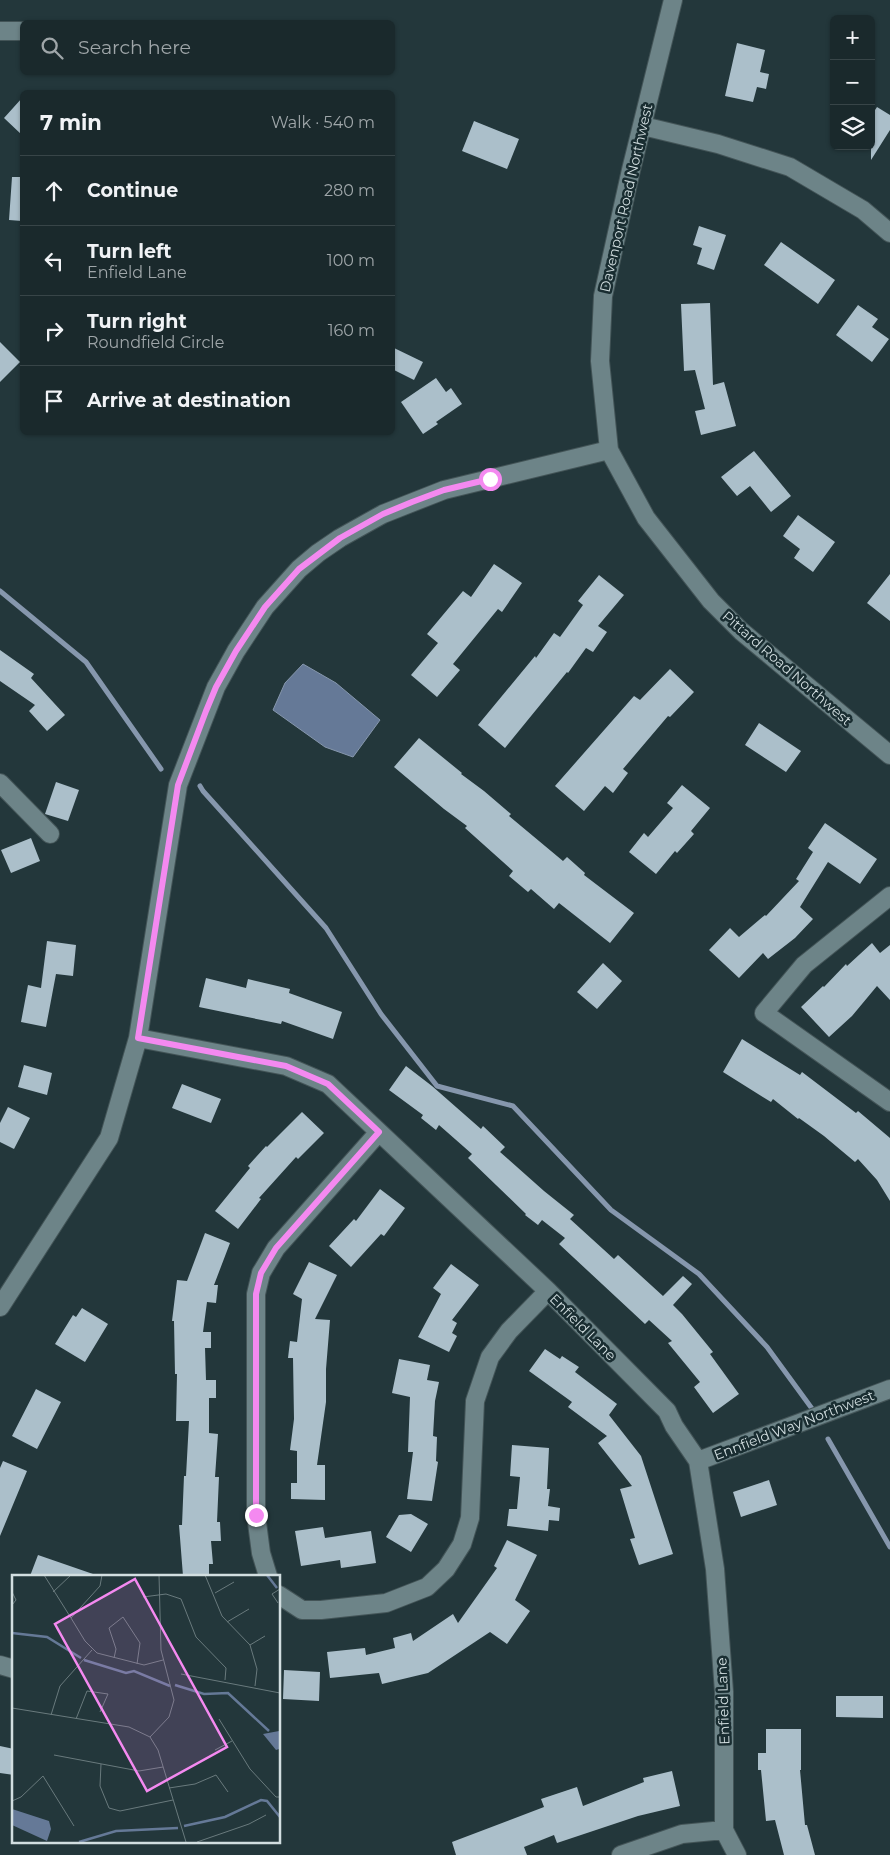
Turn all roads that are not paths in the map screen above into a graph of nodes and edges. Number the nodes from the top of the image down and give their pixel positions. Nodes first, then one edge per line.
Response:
1 (673, 0) edge
2 (0, 31) edge
3 (20, 31) edge
4 (643, 126) junction
5 (890, 233) edge
6 (610, 450) junction
7 (890, 755) edge
8 (0, 784) edge
9 (50, 834) dead end
10 (890, 896) edge
11 (138, 1038) junction
12 (890, 1102) edge
13 (379, 1132) junction
14 (548, 1291) junction
15 (0, 1307) edge
16 (890, 1389) edge
17 (698, 1461) junction
18 (268, 1575) edge
19 (280, 1596) edge
20 (724, 1830) junction
21 (621, 1855) edge
22 (737, 1855) edge

1 - 4 street, Davenport Road Northwest
2 - 3 street
4 - 5 street
4 - 6 street, Davenport Road Northwest
6 - 7 street, Pittard Road Northwest
6 - 11 street
8 - 9 street
10 - 12 street
11 - 13 street, Enfield Lane
11 - 15 street
13 - 14 street, Enfield Lane
13 - 18 street
14 - 17 street, Enfield Lane
14 - 19 street
16 - 17 street, Ennfield Way Northwest
17 - 20 street, Enfield Lane
20 - 21 street
20 - 22 street, Enfield Lane

